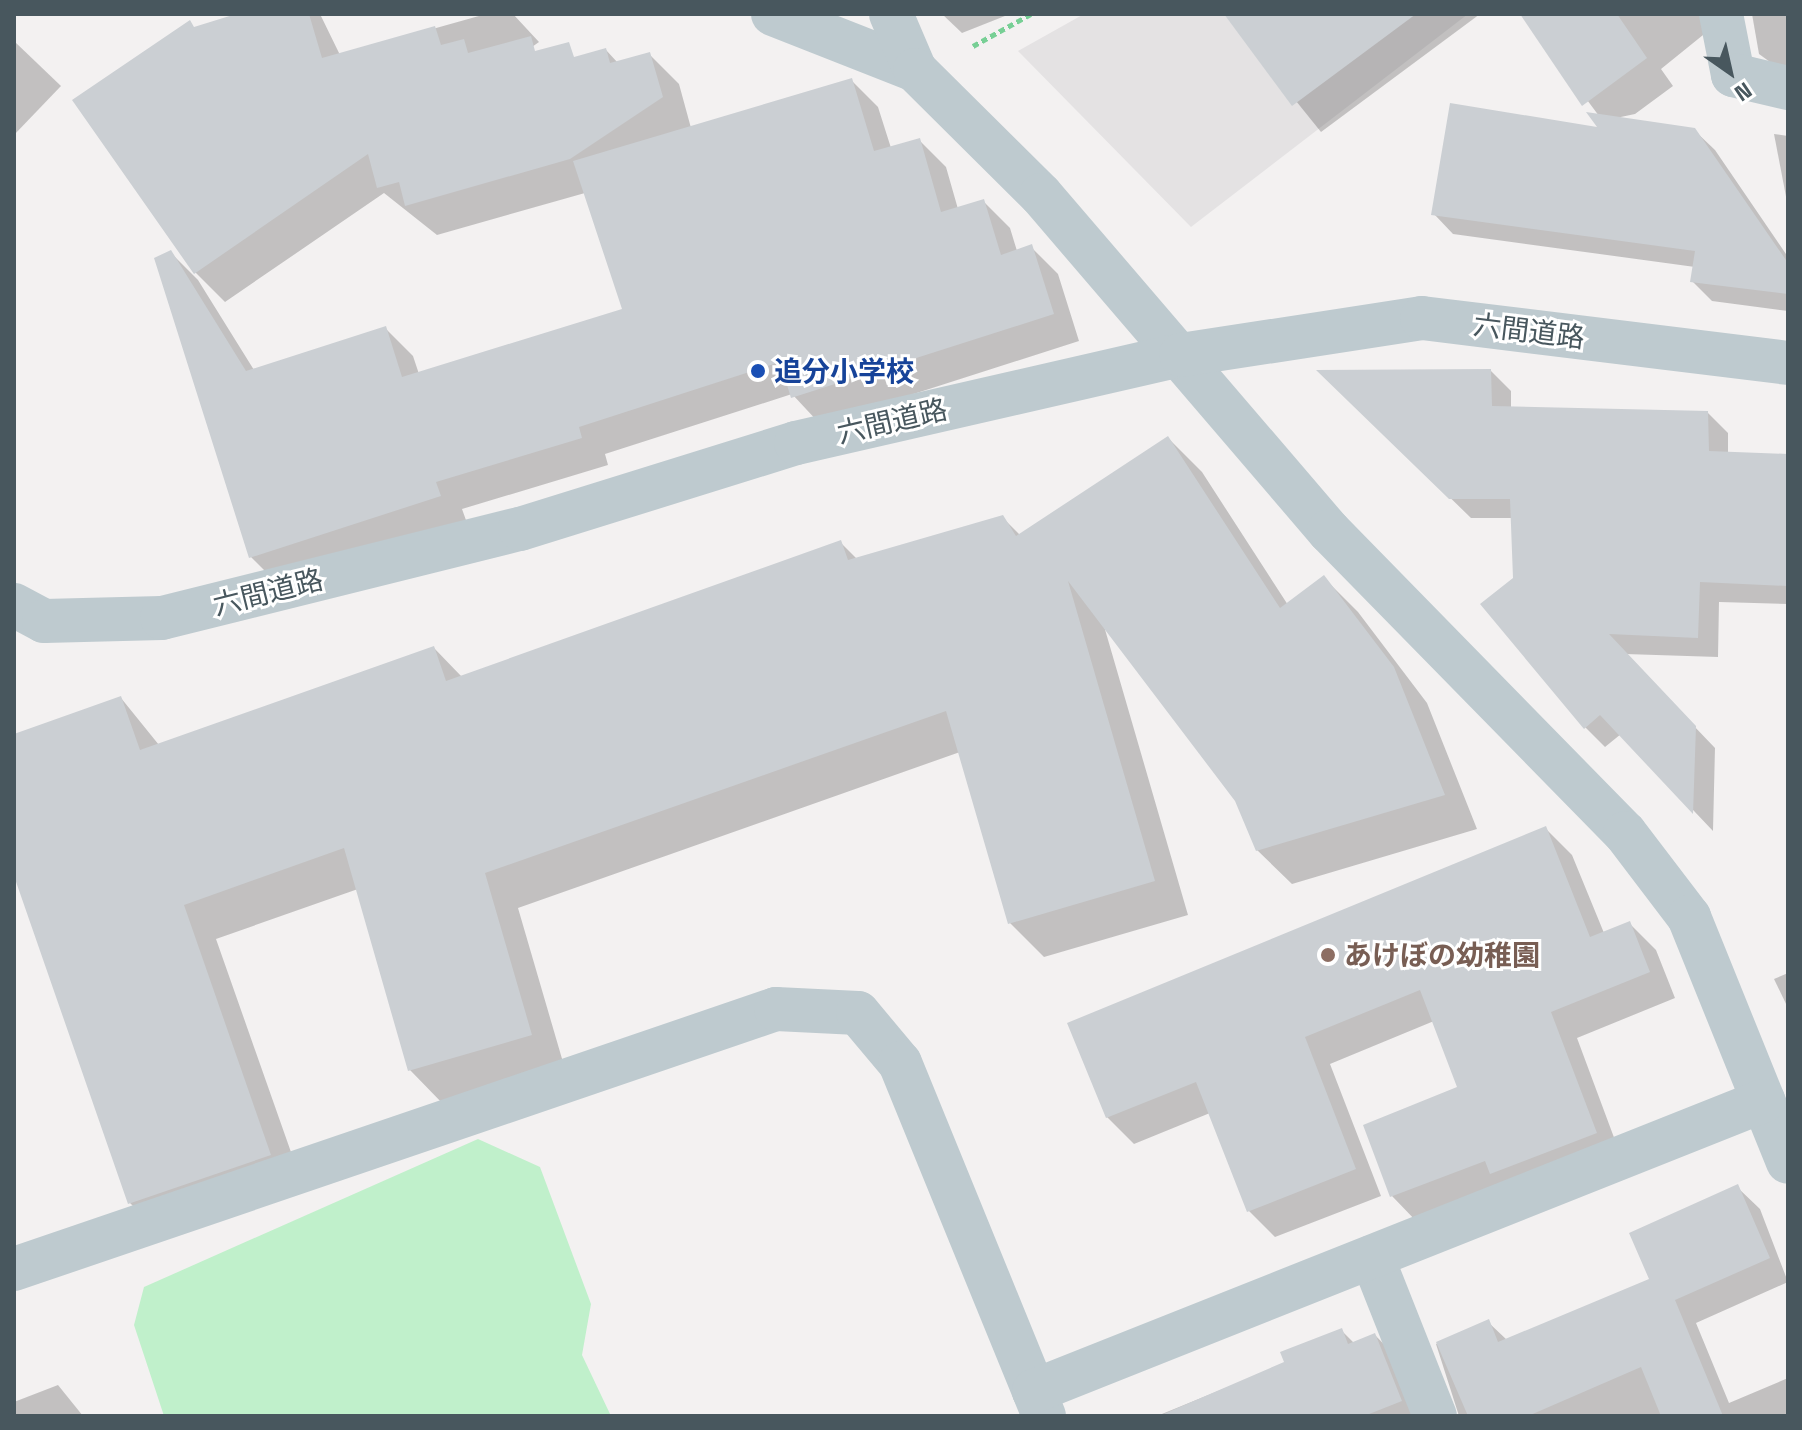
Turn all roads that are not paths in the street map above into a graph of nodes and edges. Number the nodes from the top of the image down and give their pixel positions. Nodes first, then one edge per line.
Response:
1 (773, 14) edge
2 (891, 14) edge
3 (1721, 14) edge
4 (915, 70) junction
5 (1788, 88) edge
6 (1181, 355) junction
7 (1788, 363) edge
8 (14, 605) edge
9 (1763, 1101) junction
10 (1788, 1162) edge
11 (1372, 1257) junction
12 (14, 1269) edge
13 (1039, 1404) edge
14 (1435, 1416) edge

1 - 4 street
2 - 4 street
3 - 5 street
4 - 6 street
6 - 7 street, 六間道路
6 - 8 street, 六間道路
6 - 9 street
9 - 10 street
9 - 11 street
11 - 13 street
11 - 14 street
12 - 13 street

